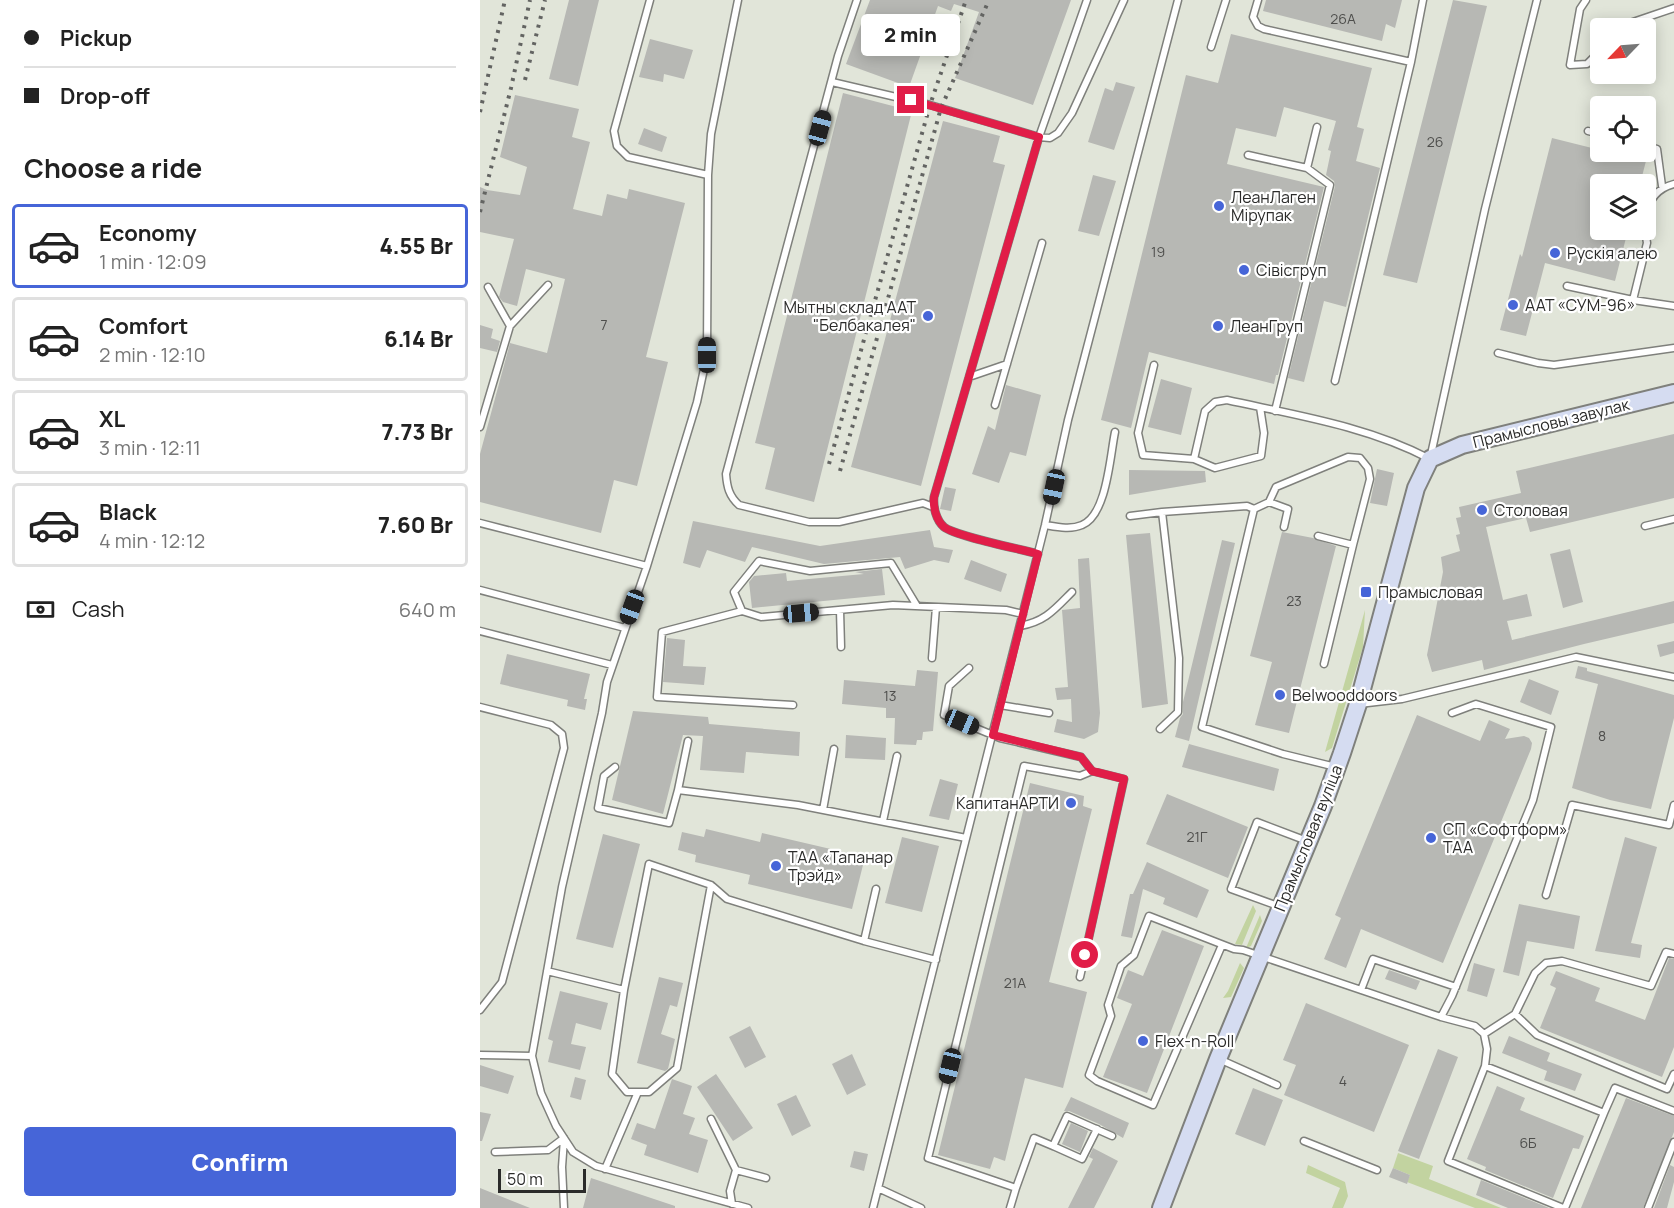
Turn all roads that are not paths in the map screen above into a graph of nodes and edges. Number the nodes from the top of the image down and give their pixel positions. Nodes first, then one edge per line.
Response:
1 (650, 0) edge
2 (738, 0) edge
3 (856, 0) edge
4 (1087, 0) edge
5 (1124, 0) edge
6 (1178, 0) edge
7 (1226, 0) edge
8 (1258, 0) edge
9 (1423, 0) edge
10 (1537, 0) edge
11 (1586, 0) edge
12 (1674, 8) edge
13 (1645, 18) edge
14 (1211, 47) dead end
15 (1590, 61) edge
16 (1412, 62) junction
17 (832, 82) junction
18 (1317, 127) dead end
19 (1039, 137) junction
20 (1656, 148) edge
21 (1248, 155) dead end
22 (1307, 168) junction
23 (708, 175) junction
24 (1674, 183) edge
25 (1662, 186) junction
26 (1656, 193) edge
27 (1647, 240) edge
28 (1042, 243) dead end
29 (548, 285) dead end
30 (1567, 286) dead end
31 (488, 287) dead end
32 (1633, 300) junction
33 (1674, 306) edge
34 (510, 326) junction
35 (1674, 348) edge
36 (1498, 353) dead end
37 (1006, 364) junction
38 (1154, 365) dead end
39 (969, 377) junction
40 (1335, 381) dead end
41 (1674, 393) edge
42 (994, 405) dead end
43 (1260, 407) junction
44 (1275, 411) junction
45 (480, 427) edge
46 (1115, 432) dead end
47 (1194, 459) junction
48 (1430, 459) junction
49 (1269, 501) junction
50 (933, 507) junction
51 (1254, 509) junction
52 (1162, 512) junction
53 (1130, 516) dead end
54 (1674, 519) edge
55 (480, 523) edge
56 (1046, 525) junction
57 (1645, 526) dead end
58 (1284, 527) dead end
59 (1318, 536) dead end
60 (1353, 545) junction
61 (1038, 554) junction
62 (647, 566) junction
63 (480, 590) edge
64 (1072, 591) dead end
65 (917, 606) junction
66 (936, 607) junction
67 (840, 610) junction
68 (742, 611) junction
69 (1023, 614) junction
70 (1020, 626) junction
71 (625, 628) junction
72 (480, 630) edge
73 (841, 647) dead end
74 (932, 658) dead end
75 (612, 664) junction
76 (1324, 664) dead end
77 (969, 668) dead end
78 (1674, 677) edge
79 (1358, 704) junction
80 (793, 705) dead end
81 (1000, 705) junction
82 (480, 707) edge
83 (1049, 713) dead end
84 (1452, 713) dead end
85 (1160, 729) dead end
86 (993, 735) junction
87 (688, 741) dead end
88 (834, 748) dead end
89 (897, 756) dead end
90 (1336, 767) junction
91 (615, 768) dead end
92 (1092, 771) junction
93 (678, 790) junction
94 (1674, 805) edge
95 (823, 810) junction
96 (883, 821) junction
97 (966, 838) junction
98 (1308, 842) junction
99 (711, 885) junction
100 (876, 889) dead end
101 (1546, 895) dead end
102 (1281, 907) junction
103 (864, 941) junction
104 (1222, 945) junction
105 (1674, 954) edge
106 (1260, 957) junction
107 (936, 960) junction
108 (547, 971) junction
109 (1080, 977) dead end
110 (1456, 987) junction
111 (624, 990) junction
112 (1361, 990) junction
113 (480, 1010) edge
114 (1515, 1014) junction
115 (1441, 1017) junction
116 (1484, 1034) junction
117 (480, 1055) edge
118 (532, 1056) junction
119 (1218, 1059) junction
120 (1485, 1066) junction
121 (1674, 1074) edge
122 (1277, 1085) dead end
123 (638, 1092) junction
124 (1674, 1111) edge
125 (1604, 1113) junction
126 (711, 1119) dead end
127 (1097, 1129) junction
128 (1112, 1136) dead end
129 (564, 1138) junction
130 (1305, 1141) dead end
131 (1674, 1142) edge
132 (1053, 1146) junction
133 (495, 1152) dead end
134 (605, 1169) junction
135 (736, 1170) junction
136 (1377, 1170) dead end
137 (766, 1178) dead end
138 (878, 1188) junction
139 (1016, 1188) junction
140 (732, 1204) junction
141 (564, 1208) edge
142 (748, 1208) edge
143 (873, 1208) edge
144 (921, 1208) edge
145 (1010, 1208) edge
146 (1161, 1208) edge
147 (1564, 1208) edge
148 (1648, 1208) edge

1 - 23 lane
2 - 23 lane
3 - 17 lane
4 - 19 lane
5 - 19 lane
6 - 56 lane
7 - 14 lane
8 - 16 lane
9 - 16 lane
10 - 48 lane
11 - 15 lane
12 - 13 lane
16 - 40 lane
17 - 19 lane
17 - 50 lane
18 - 22 lane
19 - 39 lane
20 - 25 lane
21 - 22 lane
22 - 44 lane
23 - 62 lane
24 - 25 lane
25 - 26 lane
27 - 32 lane
28 - 37 lane
29 - 34 lane
30 - 32 lane
31 - 34 lane
32 - 33 lane
34 - 45 lane
35 - 36 lane
37 - 39 lane
37 - 42 lane
38 - 47 lane
39 - 50 lane
41 - 48 main road, Прамысловы завулак
43 - 44 lane
43 - 47 lane
43 - 47 lane
44 - 48 lane
46 - 56 lane
48 - 79 main road, Прамысловая вуліца
49 - 51 lane
49 - 58 lane
49 - 60 lane
50 - 61 lane
51 - 52 lane
51 - 90 lane
52 - 53 lane
52 - 85 lane
54 - 57 lane
55 - 62 lane
56 - 61 lane
59 - 60 lane
60 - 76 lane
61 - 69 lane
62 - 71 lane
63 - 71 lane
64 - 70 lane
65 - 66 lane
65 - 67 lane
65 - 68 lane
66 - 69 lane
66 - 74 lane
67 - 68 lane
67 - 73 lane
68 - 80 lane
69 - 70 lane
70 - 81 lane
71 - 75 lane
72 - 75 lane
75 - 108 lane
77 - 86 lane
78 - 79 lane
79 - 90 main road, Прамысловая вуліца
81 - 83 lane
81 - 86 lane
82 - 113 lane
84 - 110 lane
86 - 92 lane
86 - 97 lane
87 - 93 lane
88 - 95 lane
89 - 96 lane
90 - 98 main road, Прамысловая вуліца
91 - 93 lane
92 - 109 lane
92 - 139 lane
93 - 95 lane
94 - 101 lane
95 - 96 lane
96 - 97 lane
97 - 107 lane
98 - 102 main road, Прамысловая вуліца
98 - 102 lane
99 - 103 lane
99 - 111 lane
99 - 123 lane
100 - 103 lane
102 - 106 main road, Прамысловая вуліца
103 - 107 lane
104 - 104 lane
104 - 106 lane
105 - 114 lane
106 - 112 lane
106 - 119 main road, Прамысловая вуліца
107 - 138 lane
108 - 111 lane
108 - 118 lane
110 - 112 lane
110 - 115 lane
111 - 123 lane
112 - 115 lane
114 - 116 lane
114 - 121 lane
115 - 116 lane
116 - 120 lane
117 - 118 lane
118 - 129 lane
119 - 122 lane
119 - 146 main road, Прамысловая вуліца
120 - 125 lane
120 - 147 lane
123 - 134 lane
124 - 125 lane
125 - 147 lane
126 - 135 lane
127 - 128 lane
127 - 132 lane
127 - 132 lane
129 - 133 lane
129 - 134 lane
129 - 141 lane
130 - 136 lane
131 - 148 lane
132 - 139 lane
134 - 140 lane
135 - 137 lane
135 - 140 lane
138 - 143 lane
138 - 144 lane
139 - 145 lane
140 - 142 lane

